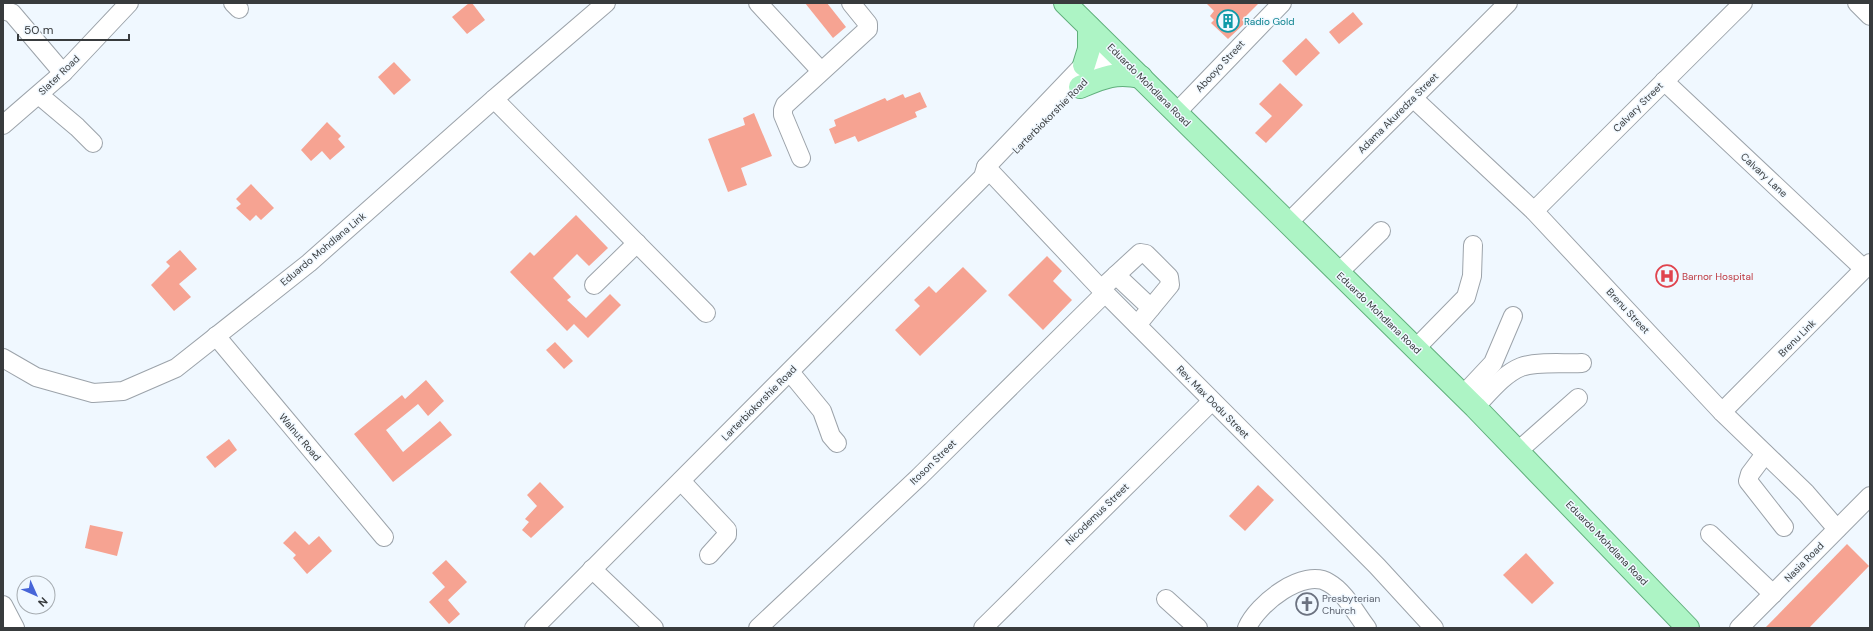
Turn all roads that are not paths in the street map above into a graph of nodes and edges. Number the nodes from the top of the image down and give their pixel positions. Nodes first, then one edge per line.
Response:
1 (129, 3) edge
2 (606, 3) edge
3 (758, 3) edge
4 (851, 3) edge
5 (1065, 3) edge
6 (1282, 3) edge
7 (1508, 3) edge
8 (1743, 3) edge
9 (1857, 3) edge
10 (3, 10) edge
11 (1870, 16) edge
12 (1090, 27) junction
13 (1110, 47) junction
14 (1084, 65) junction
15 (821, 71) junction
16 (63, 72) junction
17 (1141, 77) junction
18 (1664, 81) junction
19 (1080, 87) junction
20 (39, 95) junction
21 (1413, 98) junction
22 (494, 99) junction
23 (1176, 113) junction
24 (3, 125) edge
25 (93, 143) dead end
26 (801, 158) dead end
27 (987, 173) junction
28 (1534, 211) junction
29 (1287, 224) junction
30 (1382, 231) dead end
31 (636, 243) junction
32 (1474, 245) dead end
33 (1867, 266) edge
34 (1338, 273) junction
35 (1116, 275) junction
36 (594, 285) dead end
37 (1103, 291) junction
38 (1151, 308) junction
39 (706, 313) dead end
40 (1513, 316) dead end
41 (1137, 325) junction
42 (216, 336) junction
43 (1415, 349) junction
44 (3, 358) edge
45 (1582, 363) dead end
46 (790, 372) junction
47 (1578, 398) dead end
48 (1469, 401) junction
49 (1212, 402) junction
50 (1722, 412) junction
51 (837, 443) dead end
52 (1518, 451) junction
53 (1765, 454) junction
54 (681, 481) junction
55 (1870, 496) edge
56 (1784, 526) dead end
57 (1837, 529) junction
58 (1710, 534) dead end
59 (384, 537) dead end
60 (709, 555) dead end
61 (592, 569) junction
62 (1773, 594) junction
63 (1166, 599) dead end
64 (3, 605) edge
65 (15, 628) edge
66 (534, 628) edge
67 (654, 628) edge
68 (758, 628) edge
69 (983, 628) edge
70 (1198, 628) edge
71 (1247, 628) edge
72 (1367, 628) edge
73 (1434, 628) edge
74 (1688, 628) edge
75 (1739, 628) edge

1 - 16 street, Slater Road
2 - 22 street, Eduardo Mohdlana Link
3 - 15 street
4 - 15 street
5 - 12 main road, Eduardo Mohdlana Road
6 - 23 street, Abooyo Street
7 - 21 street, Adama Akuredza Street
8 - 18 street, Calvary Street
9 - 11 street
10 - 16 street
12 - 13 main road, Eduardo Mohdlana Road
12 - 14 main road
13 - 14 street, Larterbiokorshie Road
13 - 17 main road, Eduardo Mohdlana Road
13 - 19 street, Larterbiokorshie Road
14 - 27 street, Larterbiokorshie Road
15 - 26 street
16 - 20 street, Slater Road
17 - 19 main road
17 - 23 main road, Eduardo Mohdlana Road
18 - 28 street, Calvary Street
18 - 33 street, Calvary Lane
19 - 27 street, Larterbiokorshie Road
20 - 24 street, Slater Road
20 - 25 street
21 - 28 street, Brenu Street
21 - 29 street, Adama Akuredza Street
22 - 31 street
22 - 42 street, Eduardo Mohdlana Link
23 - 29 main road, Eduardo Mohdlana Road
27 - 37 street, Rev. Max Dodu Street
27 - 46 street, Larterbiokorshie Road
28 - 50 street, Brenu Street
29 - 34 main road, Eduardo Mohdlana Road
30 - 34 street
31 - 36 street
31 - 39 street
32 - 43 street
33 - 50 street, Brenu Link
34 - 43 main road, Eduardo Mohdlana Road
35 - 37 street, Itoson Street
35 - 38 street
35 - 38 street, Itoson Street
37 - 41 street, Rev. Max Dodu Street
37 - 68 street, Itoson Street
38 - 41 street
40 - 48 street
41 - 49 street, Rev. Max Dodu Street
42 - 44 street, Eduardo Mohdlana Link
42 - 59 street, Walnut Road
43 - 48 main road, Eduardo Mohdlana Road
45 - 48 street
46 - 51 street
46 - 54 street, Larterbiokorshie Road
47 - 52 street
48 - 52 main road, Eduardo Mohdlana Road
49 - 69 street, Nicodemus Street
49 - 73 street, Rev. Max Dodu Street
50 - 53 street, Brenu Street
52 - 74 main road, Eduardo Mohdlana Road
53 - 56 street
53 - 57 street, Brenu Street
54 - 60 street
54 - 61 street, Larterbiokorshie Road
55 - 57 street, Nasia Road
57 - 62 street, Nasia Road
58 - 62 street
61 - 66 street, Larterbiokorshie Road
61 - 67 street
62 - 75 street, Nasia Road
63 - 70 street
64 - 65 street
71 - 72 street

